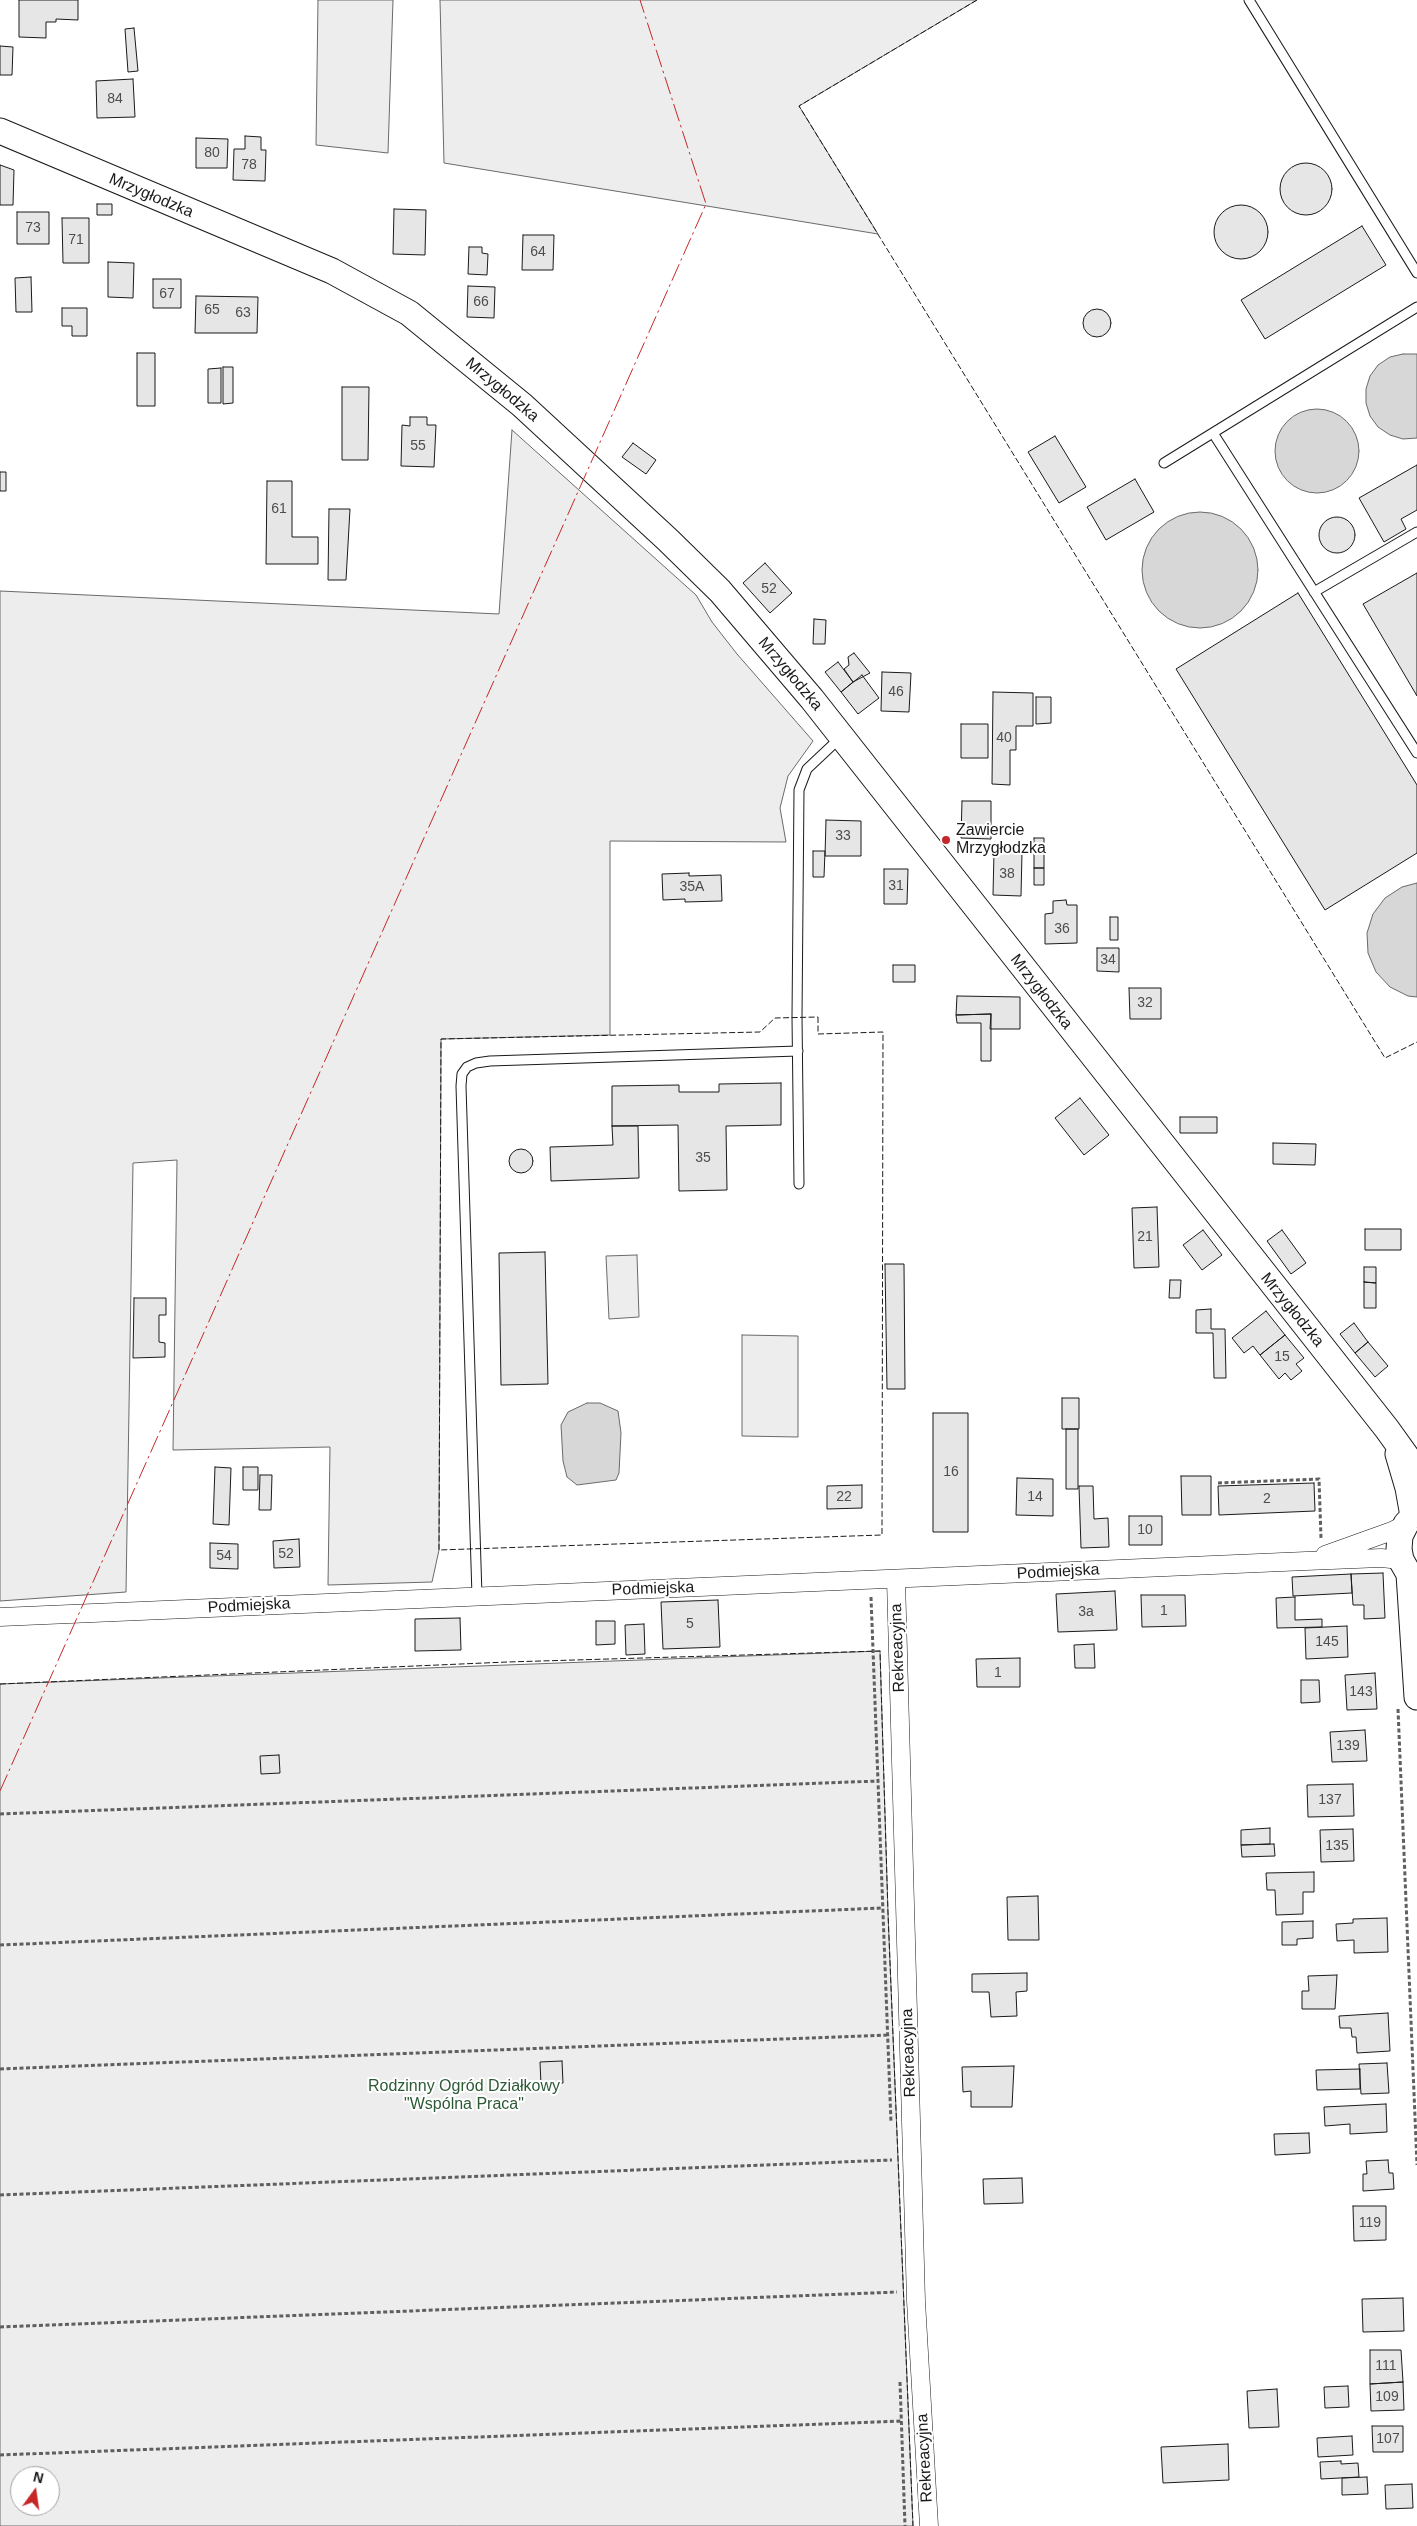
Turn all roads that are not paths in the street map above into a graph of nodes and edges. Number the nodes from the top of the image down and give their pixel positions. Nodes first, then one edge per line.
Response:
1 (1249, 0) edge
2 (0, 131) edge
3 (1417, 273) edge
4 (1417, 307) edge
5 (1212, 433) junction
6 (1164, 463) dead end
7 (1417, 532) edge
8 (1314, 592) junction
9 (841, 737) junction
10 (1417, 753) edge
11 (798, 1051) junction
12 (799, 1184) dead end
13 (1393, 1439) junction
14 (1417, 1471) edge
15 (1412, 1517) edge
16 (1306, 1561) junction
17 (1409, 1572) edge
18 (896, 1580) junction
19 (477, 1596) junction
20 (0, 1618) edge
21 (1416, 1650) edge
22 (1407, 1701) edge
23 (928, 2526) edge

1 - 3 lane
2 - 9 street, Mrzygłodzka
4 - 5 lane
5 - 6 lane
5 - 8 lane
7 - 8 lane
8 - 10 lane
9 - 11 lane
9 - 13 street, Mrzygłodzka
11 - 12 lane
11 - 19 lane
13 - 14 street, Mrzygłodzka
13 - 15 street, Mrzygłodzka
15 - 16 street, Podmiejska
15 - 17 street
16 - 17 street, Podmiejska
16 - 18 street, Podmiejska
17 - 21 street
18 - 19 street, Podmiejska
18 - 23 street, Rekreacyjna
19 - 20 street, Podmiejska
21 - 22 street

